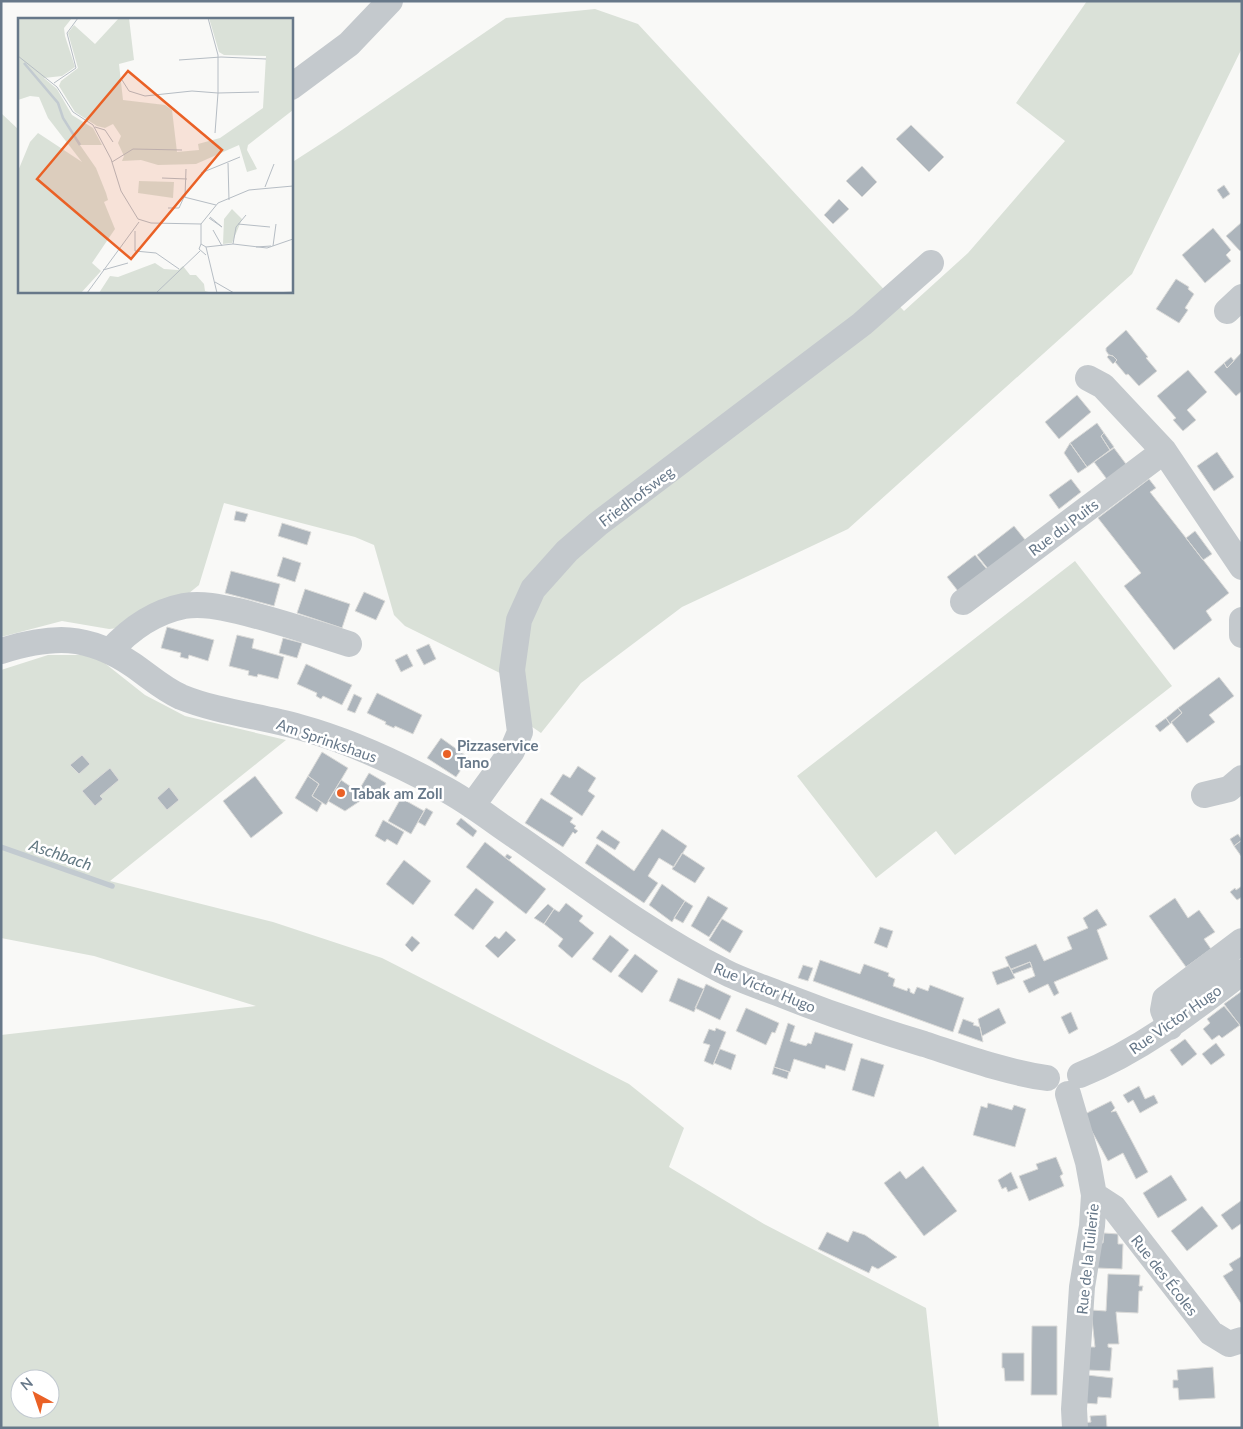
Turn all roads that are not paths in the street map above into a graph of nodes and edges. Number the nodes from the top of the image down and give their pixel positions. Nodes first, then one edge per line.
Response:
1 (390, 1) edge
2 (292, 86) edge
3 (931, 263) dead end
4 (1088, 378) dead end
5 (1164, 452) junction
6 (1242, 567) edge
7 (963, 602) dead end
8 (1242, 620) edge
9 (1242, 635) edge
10 (349, 644) dead end
11 (1, 651) edge
12 (110, 651) junction
13 (1242, 778) edge
14 (1204, 795) dead end
15 (472, 806) junction
16 (512, 834) joint
17 (1242, 940) edge
18 (1242, 972) edge
19 (1170, 1027) junction
20 (1074, 1085) junction
21 (1094, 1195) junction
22 (1242, 1340) edge
23 (1075, 1428) edge

1 - 2 street
3 - 15 street, Friedhofsweg
4 - 5 street
5 - 6 street
5 - 7 street, Rue du Puits
8 - 9 street
10 - 12 street
11 - 12 street, Am Sprinkshaus
12 - 15 street, Am Sprinkshaus
13 - 14 street
15 - 16 street, Am Sprinkshaus
16 - 20 street, Rue Victor Hugo
17 - 19 street
18 - 19 street, Rue Victor Hugo
19 - 20 street, Rue Victor Hugo
20 - 21 street, Rue de la Tuilerie
21 - 22 street, Rue des Écoles
21 - 23 street, Rue de la Tuilerie

